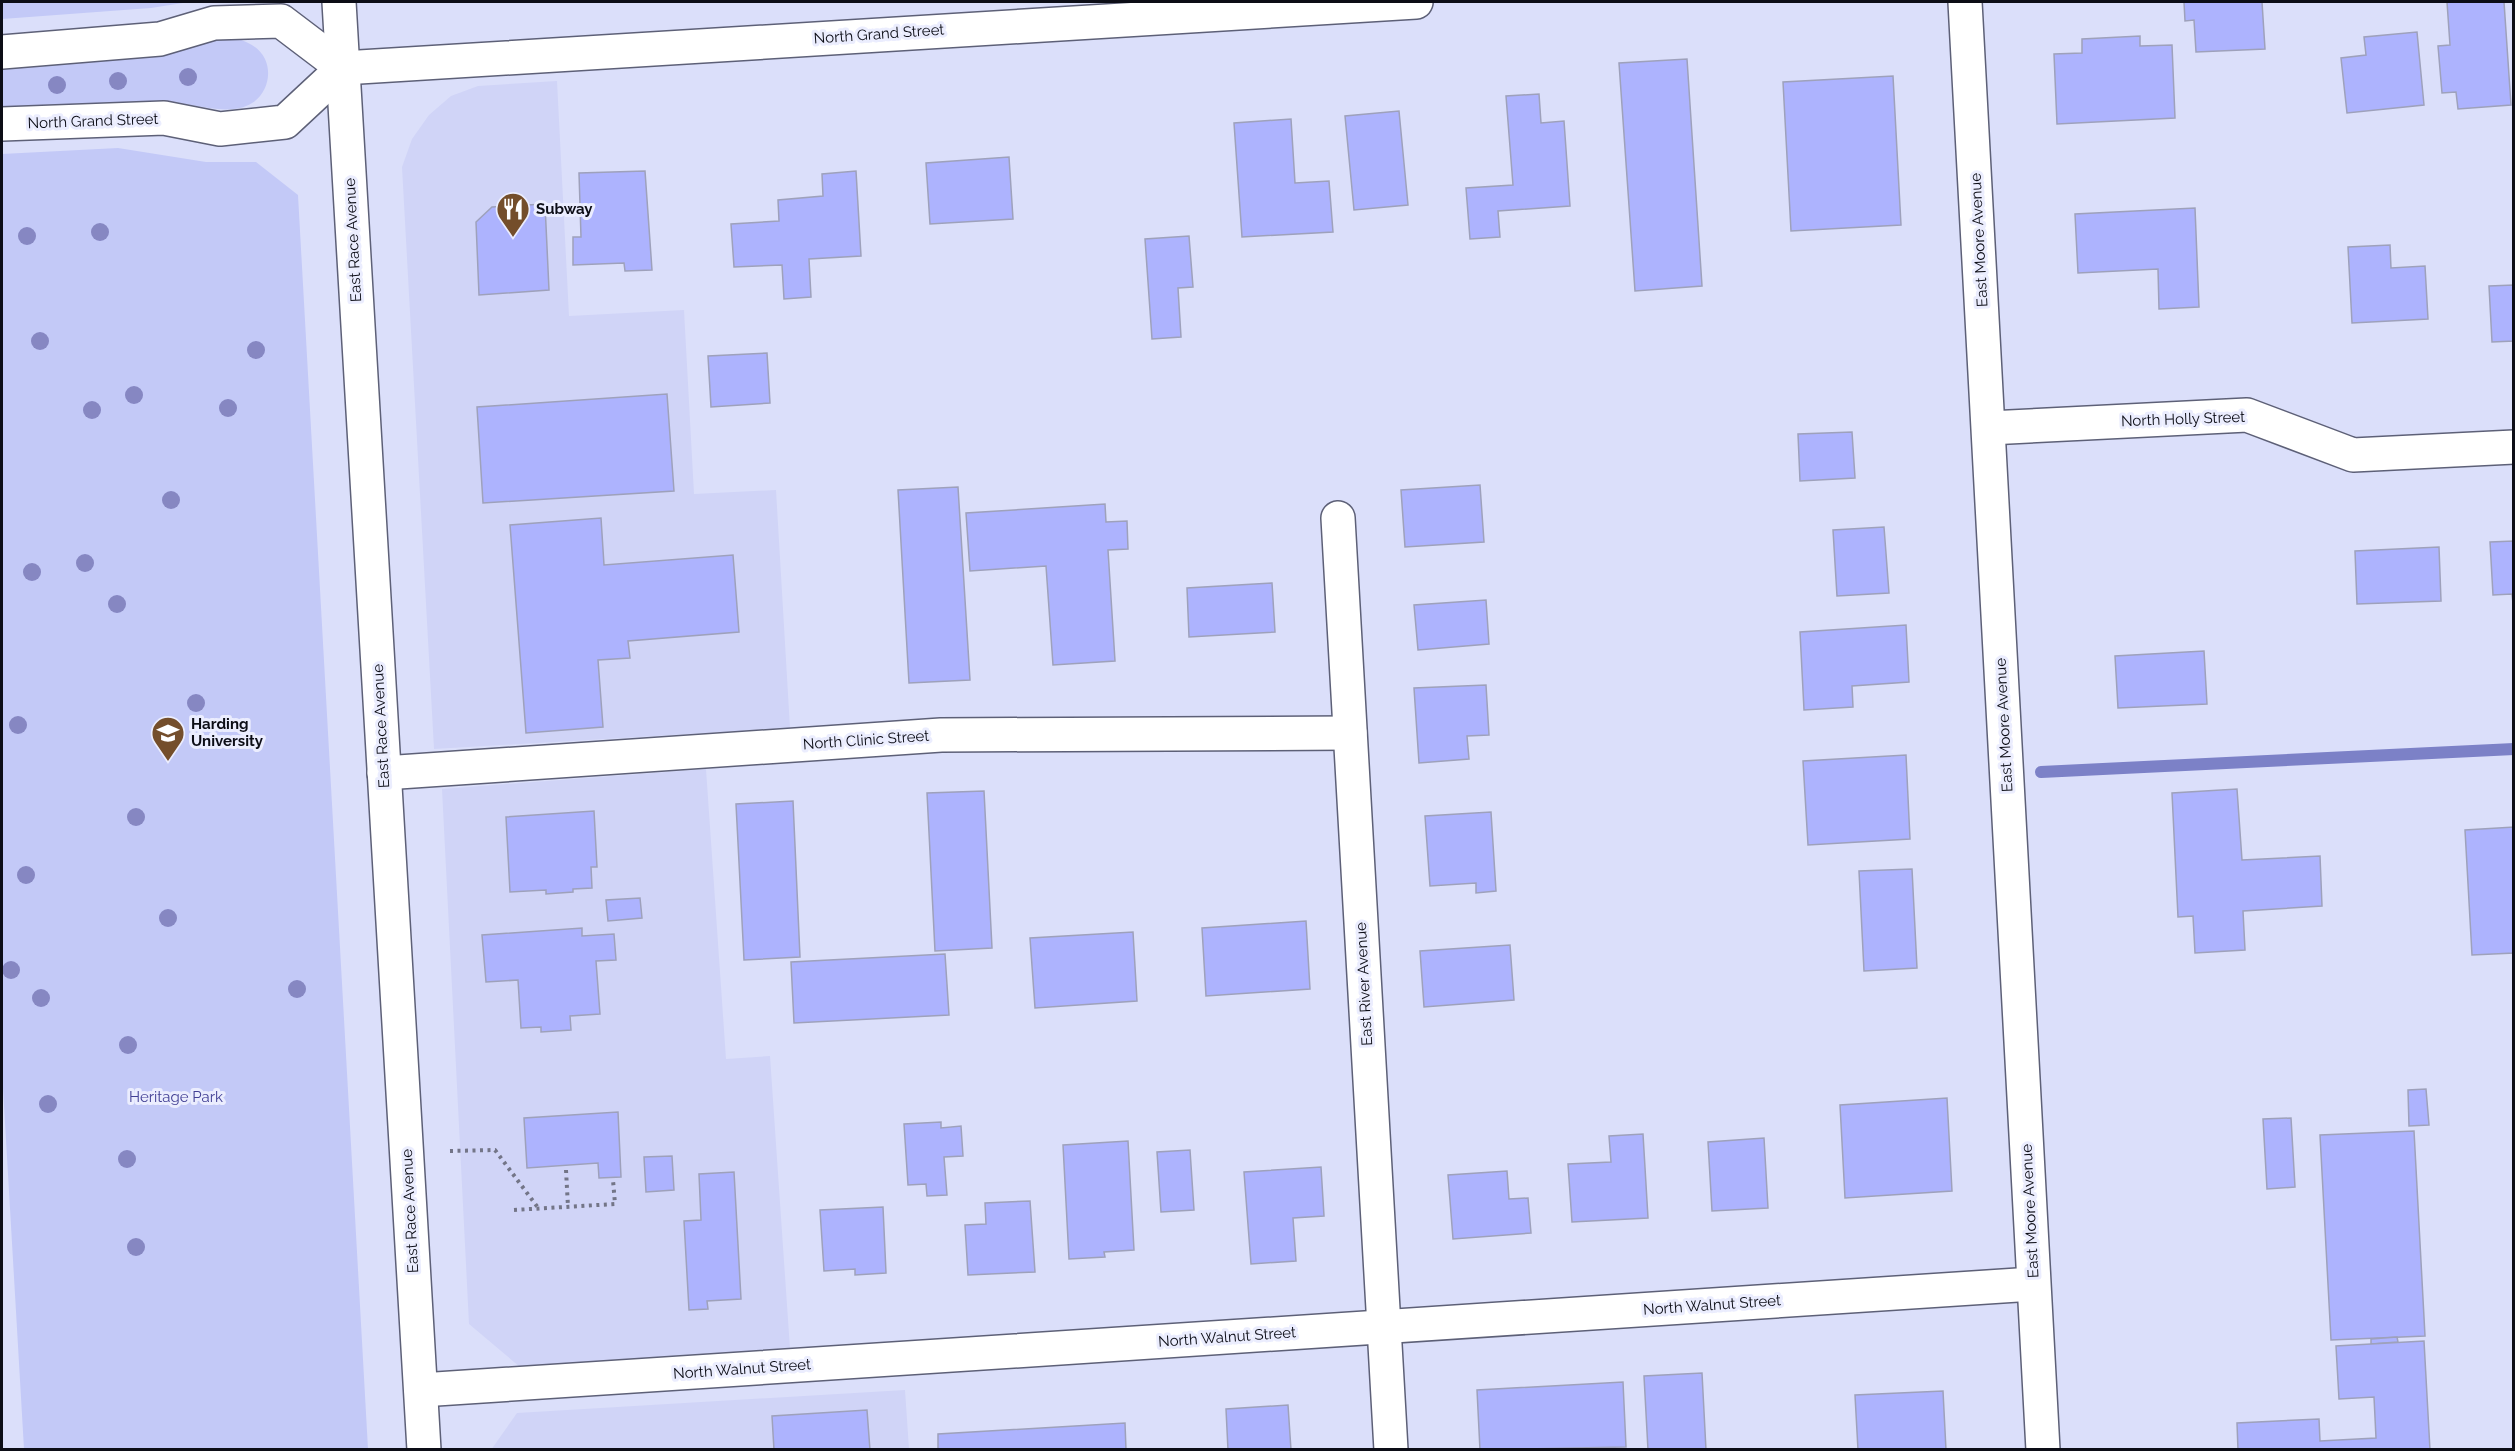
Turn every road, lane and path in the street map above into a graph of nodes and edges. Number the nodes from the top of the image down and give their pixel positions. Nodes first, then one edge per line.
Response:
1 (339, 2) edge
2 (1416, 2) edge
3 (1965, 2) edge
4 (2, 52) edge
5 (343, 68) junction
6 (2, 124) edge
7 (1989, 428) junction
8 (2514, 447) edge
9 (1338, 518) dead end
10 (1350, 733) junction
11 (384, 773) junction
12 (450, 1152) dead end
13 (566, 1170) dead end
14 (613, 1180) dead end
15 (567, 1207) junction
16 (539, 1209) junction
17 (514, 1210) dead end
18 (2033, 1284) junction
19 (1384, 1327) junction
20 (421, 1390) junction
21 (424, 1449) edge
22 (1391, 1449) edge
23 (2043, 1449) edge

1 - 5 street, East Race Avenue
2 - 5 street, North Grand Street
3 - 7 street, East Moore Avenue
4 - 5 street
5 - 6 street, North Grand Street
5 - 11 street, East Race Avenue
7 - 8 street, North Holly Street
7 - 18 street, East Moore Avenue
9 - 10 street, East River Avenue
10 - 11 street, North Clinic Street
10 - 19 street, East River Avenue
11 - 20 street, East Race Avenue
12 - 16 path
13 - 15 path
14 - 15 path
15 - 16 path
16 - 17 path
18 - 19 street, North Walnut Street
18 - 23 street, East Moore Avenue
19 - 20 street, North Walnut Street
19 - 22 street, East River Avenue
20 - 21 street, East Race Avenue

